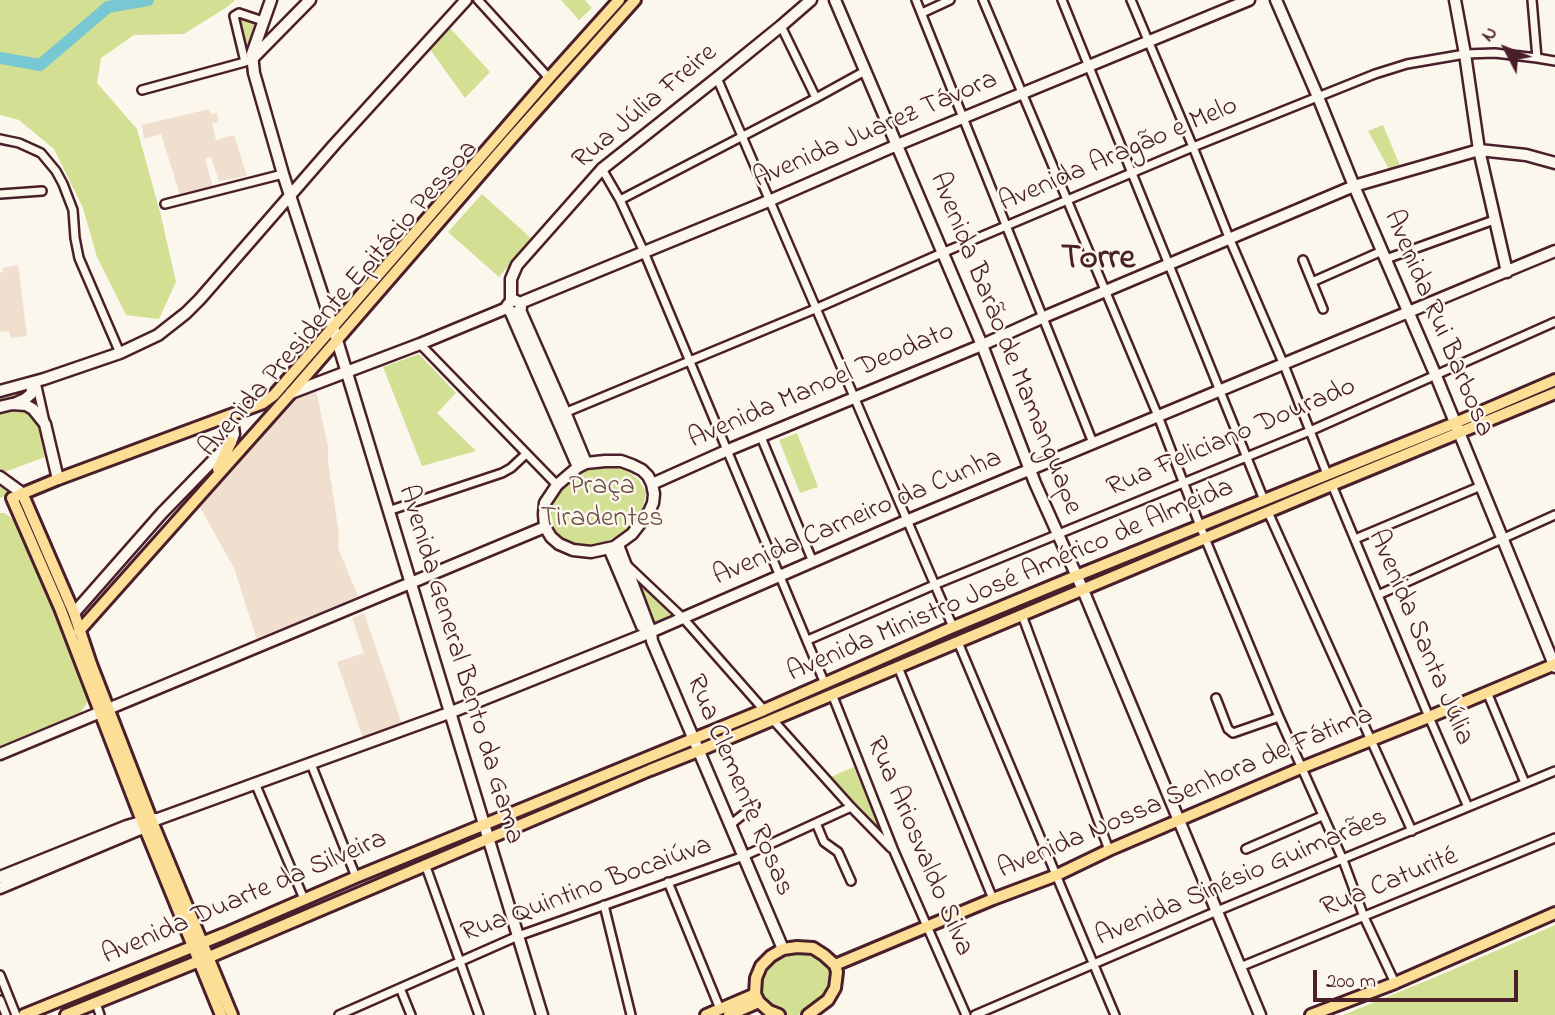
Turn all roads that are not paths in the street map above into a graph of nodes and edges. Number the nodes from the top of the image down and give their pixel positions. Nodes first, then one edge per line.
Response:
1 (271, 0) edge
2 (310, 0) edge
3 (466, 0) edge
4 (478, 0) edge
5 (619, 0) edge
6 (635, 0) edge
7 (811, 0) edge
8 (835, 0) edge
9 (916, 0) edge
10 (950, 0) edge
11 (983, 0) edge
12 (1062, 0) edge
13 (1131, 0) edge
14 (1249, 0) edge
15 (1276, 0) edge
16 (1455, 0) edge
17 (1532, 0) edge
18 (922, 13) junction
19 (263, 21) junction
20 (781, 26) junction
21 (1149, 41) junction
22 (1465, 54) junction
23 (1537, 58) junction
24 (248, 60) junction
25 (1555, 61) edge
26 (1089, 67) junction
27 (865, 71) junction
28 (549, 78) junction
29 (717, 78) junction
30 (142, 90) dead end
31 (1022, 94) junction
32 (1318, 96) junction
33 (816, 98) junction
34 (964, 119) junction
35 (743, 136) junction
36 (0, 139) edge
37 (897, 145) junction
38 (1193, 147) junction
39 (1479, 150) junction
40 (1555, 163) edge
41 (601, 169) junction
42 (1132, 173) junction
43 (283, 174) junction
44 (1354, 186) junction
45 (42, 191) dead end
46 (0, 194) edge
47 (290, 195) junction
48 (620, 200) junction
49 (771, 200) junction
50 (1068, 200) junction
51 (165, 204) dead end
52 (1494, 220) junction
53 (1006, 227) junction
54 (1230, 240) junction
55 (1555, 251) edge
56 (645, 252) junction
57 (942, 253) junction
58 (1384, 255) junction
59 (1303, 260) dead end
60 (1169, 265) junction
61 (1507, 272) junction
62 (1312, 282) junction
63 (1105, 292) junction
64 (514, 307) junction
65 (816, 309) junction
66 (1323, 309) dead end
67 (1408, 313) junction
68 (1044, 317) junction
69 (1555, 322) edge
70 (333, 327) junction
71 (336, 340) junction
72 (419, 344) junction
73 (982, 345) junction
74 (120, 353) junction
75 (690, 360) junction
76 (1284, 365) junction
77 (346, 371) junction
78 (1436, 376) junction
79 (1555, 380) edge
80 (35, 382) junction
81 (0, 391) edge
82 (1220, 391) junction
83 (290, 393) junction
84 (1555, 393) edge
85 (855, 398) junction
86 (6, 405) edge
87 (561, 414) junction
88 (1158, 416) junction
89 (219, 420) junction
90 (46, 424) junction
91 (1457, 428) junction
92 (1310, 431) junction
93 (761, 437) junction
94 (231, 442) junction
95 (1093, 443) junction
96 (728, 450) junction
97 (526, 454) junction
98 (1246, 458) junction
99 (582, 465) junction
100 (1030, 470) junction
101 (1327, 474) junction
102 (0, 477) edge
103 (58, 478) junction
104 (213, 481) junction
105 (652, 484) junction
106 (1184, 484) junction
107 (557, 485) junction
108 (1332, 485) junction
109 (1481, 486) junction
110 (17, 495) junction
111 (1264, 500) junction
112 (0, 503) edge
113 (388, 511) junction
114 (1268, 512) junction
115 (1555, 514) edge
116 (906, 521) junction
117 (1200, 526) junction
118 (545, 527) junction
119 (1058, 534) junction
120 (1206, 538) junction
121 (1501, 538) junction
122 (1355, 539) junction
123 (613, 547) junction
124 (813, 562) junction
125 (626, 565) junction
126 (780, 576) junction
127 (1076, 576) junction
128 (410, 584) junction
129 (934, 585) junction
130 (1083, 590) junction
131 (1378, 595) junction
132 (74, 613) junction
133 (1022, 615) junction
134 (683, 618) junction
135 (953, 627) junction
136 (79, 631) junction
137 (650, 636) junction
138 (808, 640) junction
139 (958, 642) junction
140 (1555, 665) edge
141 (898, 667) junction
142 (828, 689) junction
143 (1487, 692) junction
144 (1216, 698) dead end
145 (764, 710) junction
146 (105, 711) junction
147 (449, 713) junction
148 (1279, 717) junction
149 (1429, 717) junction
150 (773, 720) junction
151 (692, 738) junction
152 (1371, 741) junction
153 (698, 751) junction
154 (0, 754) edge
155 (311, 764) junction
156 (1301, 768) junction
157 (1555, 771) edge
158 (255, 783) junction
159 (1525, 783) junction
160 (755, 805) dead end
161 (850, 807) junction
162 (1468, 807) junction
163 (1322, 816) junction
164 (1179, 820) junction
165 (150, 822) junction
166 (816, 823) junction
167 (484, 825) junction
168 (730, 825) junction
169 (1412, 831) junction
170 (488, 838) junction
171 (1555, 838) edge
172 (1246, 849) dead end
173 (1109, 850) junction
174 (894, 851) junction
175 (744, 856) junction
176 (1343, 860) junction
177 (425, 864) junction
178 (1056, 875) junction
179 (0, 877) edge
180 (356, 877) junction
181 (851, 881) dead end
182 (668, 882) junction
183 (0, 888) edge
184 (304, 899) junction
185 (993, 899) junction
186 (604, 905) junction
187 (1217, 911) junction
188 (1555, 913) edge
189 (1364, 917) junction
190 (928, 927) junction
191 (517, 936) junction
192 (197, 944) junction
193 (783, 949) junction
194 (204, 959) junction
195 (459, 961) junction
196 (1094, 964) junction
197 (835, 965) junction
198 (1240, 967) junction
199 (0, 975) edge
200 (1395, 983) junction
201 (400, 988) junction
202 (757, 998) junction
203 (0, 1000) edge
204 (96, 1003) junction
205 (725, 1012) edge
206 (811, 1014) edge
207 (6, 1015) edge
208 (16, 1015) edge
209 (24, 1015) edge
210 (66, 1015) edge
211 (100, 1015) edge
212 (221, 1015) edge
213 (232, 1015) edge
214 (339, 1015) edge
215 (411, 1015) edge
216 (479, 1015) edge
217 (542, 1015) edge
218 (631, 1015) edge
219 (706, 1015) edge
220 (779, 1015) edge
221 (966, 1015) edge
222 (975, 1015) edge
223 (1115, 1015) edge
224 (1260, 1015) edge
225 (1311, 1015) edge

1 - 19 street
2 - 24 street
3 - 47 street
4 - 28 street
5 - 28 main road, Avenida Presidente Epitácio Pessoa
6 - 71 main road, Avenida Presidente Epitácio Pessoa
7 - 20 street, Rua Júlia Freire
8 - 27 street, Avenida Barão de Mamanguape
9 - 18 street
10 - 18 street
11 - 31 street
12 - 26 street
13 - 21 street
14 - 21 street, Avenida Juarez Távora
15 - 32 street, Avenida Rui Barbosa
16 - 22 street
17 - 23 street
18 - 34 street
19 - 24 street
19 - 24 street
20 - 29 street, Rua Júlia Freire
20 - 33 street
21 - 26 street, Avenida Juarez Távora
21 - 38 street
22 - 23 street, Avenida Aragão e Melo
22 - 32 street, Avenida Aragão e Melo
22 - 39 street
23 - 25 street, Avenida Aragão e Melo
24 - 30 street
24 - 43 street, Avenida General Bento da Gama
26 - 31 street, Avenida Juarez Távora
26 - 42 street
27 - 33 street
27 - 37 street, Avenida Barão de Mamanguape
28 - 70 main road, Avenida Presidente Epitácio Pessoa
29 - 35 street
29 - 41 street, Rua Júlia Freire
31 - 34 street, Avenida Juarez Távora
31 - 50 street
32 - 38 street, Avenida Aragão e Melo
32 - 44 street, Avenida Rui Barbosa
33 - 35 street
34 - 37 street, Avenida Juarez Távora
34 - 53 street
35 - 48 street
35 - 49 street
36 - 74 street
37 - 49 street, Avenida Juarez Távora
37 - 57 street, Avenida Barão de Mamanguape
38 - 42 street, Avenida Aragão e Melo
38 - 54 street
39 - 40 street
39 - 44 street, Avenida Manoel Deodato
39 - 52 street
41 - 48 street, Rua Ariosvaldo Silva
41 - 64 street, Rua Júlia Freire
42 - 50 street, Avenida Aragão e Melo
42 - 60 street
43 - 47 street, Avenida General Bento da Gama
43 - 51 street
44 - 54 street, Avenida Manoel Deodato
44 - 58 street, Avenida Rui Barbosa
45 - 46 street
47 - 70 street, Avenida General Bento da Gama
47 - 74 street
48 - 56 street, Rua Ariosvaldo Silva
49 - 56 street, Avenida Juarez Távora
49 - 65 street
50 - 53 street, Avenida Aragão e Melo
50 - 63 street
52 - 58 street
52 - 61 street
53 - 57 street, Avenida Aragão e Melo
53 - 68 street
54 - 60 street, Avenida Manoel Deodato
54 - 76 street
55 - 61 street, Avenida Carneiro da Cunha
56 - 64 street, Avenida Juarez Távora
56 - 75 street, Rua Ariosvaldo Silva
57 - 65 street, Avenida Aragão e Melo
57 - 73 street, Avenida Barão de Mamanguape
58 - 62 street
58 - 67 street, Avenida Rui Barbosa
59 - 62 street
60 - 63 street, Avenida Manoel Deodato
60 - 82 street
61 - 67 street, Avenida Carneiro da Cunha
62 - 66 street
63 - 68 street, Avenida Manoel Deodato
63 - 88 street
64 - 72 street, Avenida Juarez Távora
64 - 87 street
65 - 75 street, Avenida Aragão e Melo
65 - 85 street
67 - 76 street, Avenida Carneiro da Cunha
67 - 78 street, Avenida Rui Barbosa
68 - 73 street, Avenida Manoel Deodato
68 - 95 street
69 - 78 street, Rua Feliciano Dourado
70 - 71 street, Avenida General Bento da Gama
70 - 89 main road, Avenida Presidente Epitácio Pessoa
71 - 77 street, Avenida General Bento da Gama
71 - 83 main road, Avenida Presidente Epitácio Pessoa
72 - 77 street, Avenida Juarez Távora
72 - 97 street
73 - 85 street, Avenida Manoel Deodato
73 - 100 street, Avenida Barão de Mamanguape
74 - 80 street
75 - 87 street, Avenida Aragão e Melo
75 - 96 street, Rua Ariosvaldo Silva
76 - 82 street, Avenida Carneiro da Cunha
76 - 92 street
77 - 83 street, Avenida Juarez Távora
77 - 113 street, Avenida General Bento da Gama
78 - 91 street, Avenida Rui Barbosa
78 - 92 street, Rua Feliciano Dourado
79 - 91 main road, Avenida Ministro José Américo de Almeida
80 - 81 street
80 - 86 street
80 - 90 street
81 - 86 street
82 - 88 street, Avenida Carneiro da Cunha
82 - 98 street
83 - 104 main road, Avenida Presidente Epitácio Pessoa
84 - 91 main road, Avenida Ministro José Américo de Almeida
85 - 93 street, Avenida Manoel Deodato
85 - 116 street
86 - 90 street
87 - 99 street
88 - 95 street, Avenida Carneiro da Cunha
88 - 106 street
89 - 94 street, Avenida Presidente Epitácio Pessoa
89 - 103 main road
90 - 103 street
91 - 101 main road, Avenida Ministro José Américo de Almeida
91 - 108 main road, Avenida Ministro José Américo de Almeida
91 - 109 street, Avenida Rui Barbosa
92 - 98 street, Rua Feliciano Dourado
92 - 101 street
93 - 96 street, Avenida Manoel Deodato
93 - 124 street
94 - 104 main road
94 - 132 street, Avenida Presidente Epitácio Pessoa
95 - 100 street, Avenida Carneiro da Cunha
96 - 105 street, Avenida Manoel Deodato
96 - 126 street, Rua Ariosvaldo Silva
97 - 107 street
97 - 113 street
98 - 106 street, Rua Feliciano Dourado
98 - 111 street
99 - 105 street
99 - 107 street
100 - 116 street, Avenida Carneiro da Cunha
100 - 119 street, Avenida Barão de Mamanguape
101 - 111 main road, Avenida Ministro José Américo de Almeida
102 - 110 street
103 - 110 main road
104 - 136 main road, Avenida Presidente Epitácio Pessoa
105 - 123 street
106 - 117 street
106 - 119 street, Rua Feliciano Dourado
107 - 118 street
108 - 114 main road, Avenida Ministro José Américo de Almeida
108 - 122 street, Avenida Santa Júlia
109 - 121 street, Avenida Rui Barbosa
109 - 122 street
110 - 112 main road
110 - 132 main road
110 - 146 main road
111 - 117 main road, Avenida Ministro José Américo de Almeida
113 - 128 street, Avenida General Bento da Gama
114 - 120 main road, Avenida Ministro José Américo de Almeida
114 - 152 street
115 - 121 street
116 - 124 street, Avenida Carneiro da Cunha
116 - 129 street
117 - 120 street
117 - 127 main road, Avenida Ministro José Américo de Almeida
118 - 123 street
118 - 128 street
119 - 127 street, Avenida Barão de Mamanguape
119 - 129 street, Rua Feliciano Dourado
120 - 130 main road, Avenida Ministro José Américo de Almeida
120 - 148 street
121 - 131 street
121 - 140 street, Avenida Rui Barbosa
122 - 131 street, Avenida Santa Júlia
123 - 125 street, Rua Clemente Rosas
123 - 137 street, Rua Clemente Rosas
124 - 126 street, Avenida Carneiro da Cunha
125 - 134 street, Rua Clemente Rosas
125 - 137 street, Rua Clemente Rosas
126 - 134 street, Avenida Carneiro da Cunha
126 - 138 street, Rua Ariosvaldo Silva
127 - 130 street, Avenida Barão de Mamanguape
127 - 135 main road, Avenida Ministro José Américo de Almeida
128 - 146 street
128 - 147 street, Avenida General Bento da Gama
129 - 135 street
129 - 138 street, Rua Feliciano Dourado
130 - 133 main road, Avenida Ministro José Américo de Almeida
130 - 164 street, Avenida Barão de Mamanguape
131 - 149 street, Avenida Santa Júlia
132 - 136 main road
133 - 139 main road, Avenida Ministro José Américo de Almeida
133 - 173 street
134 - 137 street, Avenida Carneiro da Cunha
134 - 145 street, Rua Clemente Rosas
135 - 142 main road, Avenida Ministro José Américo de Almeida
136 - 146 main road
137 - 147 street, Avenida Carneiro da Cunha
137 - 151 street, Rua Clemente Rosas
138 - 142 street, Rua Ariosvaldo Silva
139 - 141 main road, Avenida Ministro José Américo de Almeida
139 - 178 street
140 - 143 main road, Avenida Nossa Senhora de Fátima
141 - 142 main road, Avenida Ministro José Américo de Almeida
141 - 185 street
142 - 145 main road, Avenida Ministro José Américo de Almeida
142 - 150 main road, Avenida Ministro José Américo de Almeida
142 - 174 street, Rua Ariosvaldo Silva
143 - 149 main road, Avenida Nossa Senhora de Fátima
143 - 159 street
144 - 148 street
145 - 151 main road, Avenida Ministro José Américo de Almeida
146 - 154 street
146 - 165 main road
147 - 155 street, Avenida Carneiro da Cunha
147 - 167 street, Avenida General Bento da Gama
148 - 156 street
149 - 152 main road, Avenida Nossa Senhora de Fátima
149 - 162 street, Avenida Santa Júlia
150 - 153 main road, Avenida Ministro José Américo de Almeida
150 - 161 street
151 - 153 street, Rua Clemente Rosas
151 - 167 main road, Avenida Ministro José Américo de Almeida
152 - 156 main road, Avenida Nossa Senhora de Fátima
152 - 169 street
153 - 168 street, Rua Clemente Rosas
153 - 170 main road, Avenida Ministro José Américo de Almeida
155 - 158 street, Avenida Carneiro da Cunha
155 - 180 street
156 - 163 street
156 - 164 main road, Avenida Nossa Senhora de Fátima
157 - 159 street, Avenida Sinésio Guimarães
158 - 165 street, Avenida Carneiro da Cunha
158 - 184 street
159 - 162 street, Avenida Sinésio Guimarães
160 - 168 street
161 - 166 street, Rua Quintino Bocaiúva
161 - 174 street
162 - 169 street, Avenida Sinésio Guimarães
163 - 172 street
163 - 176 street
164 - 173 main road, Avenida Nossa Senhora de Fátima
164 - 187 street, Avenida Barão de Mamanguape
165 - 179 street
165 - 183 street
165 - 192 main road
166 - 175 street, Rua Quintino Bocaiúva
166 - 181 street
167 - 170 street, Avenida General Bento da Gama
167 - 180 main road, Avenida Duarte da Silveira
168 - 175 street, Rua Clemente Rosas
169 - 176 street, Avenida Sinésio Guimarães
170 - 177 main road, Avenida Duarte da Silveira
170 - 191 street, Avenida General Bento da Gama
171 - 189 street, Rua Caturité
173 - 178 main road, Avenida Nossa Senhora de Fátima
174 - 190 street, Rua Ariosvaldo Silva
175 - 182 street, Rua Quintino Bocaiúva
175 - 193 street, Rua Clemente Rosas
176 - 187 street, Avenida Sinésio Guimarães
176 - 189 street
177 - 194 main road, Avenida Duarte da Silveira
177 - 195 street
178 - 185 main road, Avenida Nossa Senhora de Fátima
178 - 196 street
180 - 184 main road, Avenida Duarte da Silveira
182 - 186 street, Rua Quintino Bocaiúva
182 - 205 street
184 - 192 main road, Avenida Duarte da Silveira
185 - 190 main road, Avenida Nossa Senhora de Fátima
186 - 191 street, Rua Quintino Bocaiúva
186 - 218 street
187 - 196 street, Avenida Sinésio Guimarães
187 - 198 street, Avenida Barão de Mamanguape
188 - 200 main road
189 - 198 street, Rua Caturité
189 - 200 street
190 - 197 main road, Avenida Nossa Senhora de Fátima
190 - 221 street, Rua Ariosvaldo Silva
191 - 195 street, Rua Quintino Bocaiúva
191 - 217 street, Avenida General Bento da Gama
192 - 194 main road
192 - 209 main road, Avenida Duarte da Silveira
193 - 197 main road
193 - 202 main road
194 - 204 main road, Avenida Duarte da Silveira
194 - 212 main road
194 - 213 main road
195 - 201 street, Rua Quintino Bocaiúva
195 - 216 street
196 - 222 street, Avenida Sinésio Guimarães
196 - 223 street
197 - 206 main road
198 - 224 street, Avenida Barão de Mamanguape
199 - 208 street
200 - 225 main road
201 - 214 street, Rua Quintino Bocaiúva
201 - 215 street
202 - 205 main road
202 - 220 main road
203 - 207 street
204 - 210 main road, Avenida Duarte da Silveira
204 - 211 street
205 - 219 main road

